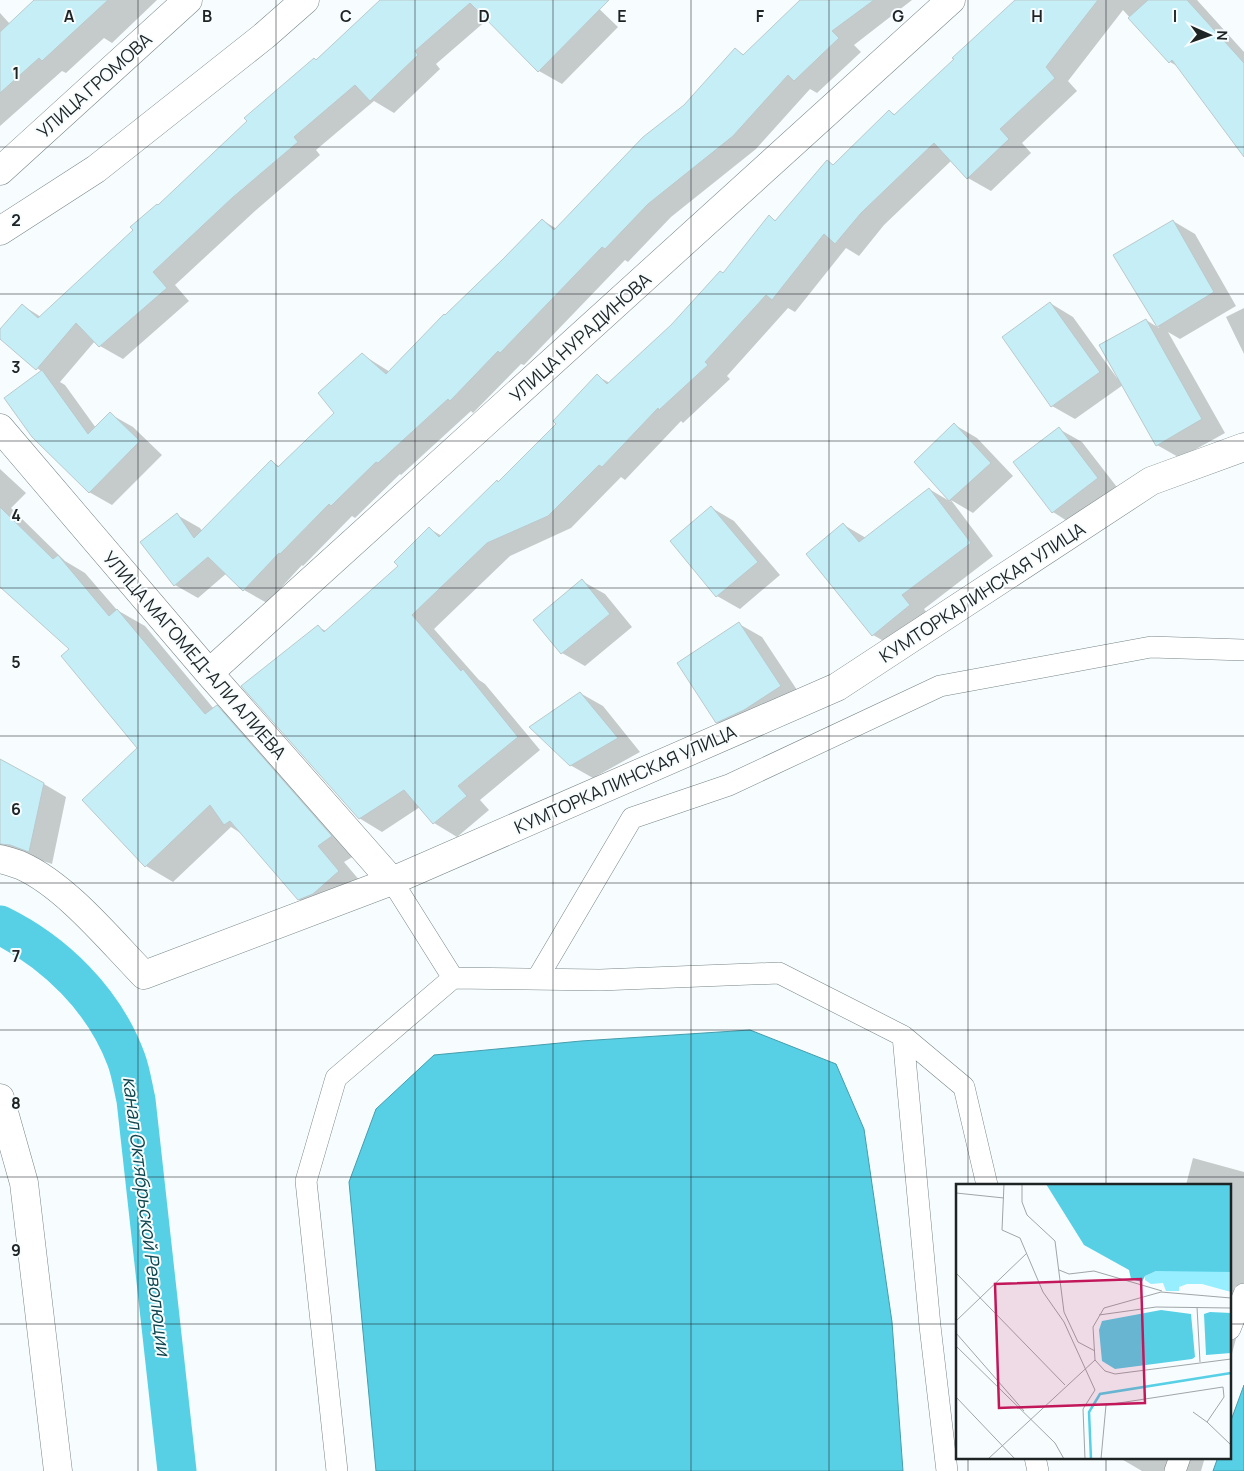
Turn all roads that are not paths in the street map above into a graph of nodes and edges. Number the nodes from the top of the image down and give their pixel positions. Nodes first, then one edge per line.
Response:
1 (188, 0) edge
2 (305, 0) edge
3 (951, 0) edge
4 (0, 171) edge
5 (0, 231) edge
6 (0, 428) edge
7 (1244, 447) edge
8 (1244, 650) edge
9 (209, 673) junction
10 (0, 859) edge
11 (392, 881) junction
12 (453, 978) junction
13 (537, 979) junction
14 (904, 1036) junction
15 (0, 1098) edge
16 (987, 1184) edge
17 (1244, 1294) edge
18 (1232, 1324) edge
19 (1035, 1458) edge
20 (1180, 1458) edge
21 (58, 1471) edge
22 (337, 1471) edge
23 (947, 1471) edge
24 (1038, 1471) edge
25 (1175, 1471) edge

1 - 4 street, УЛИЦА ГРОМОВА
2 - 5 street
3 - 9 street, УЛИЦА НУРАДИНОВА
6 - 9 street, УЛИЦА МАГОМЕД-АЛИ АЛИЕВА
7 - 11 street, КУМТОРКАЛИНСКАЯ УЛИЦА
8 - 13 lane
9 - 11 street, УЛИЦА МАГОМЕД-АЛИ АЛИЕВА
10 - 11 street, КУМТОРКАЛИНСКАЯ УЛИЦА
11 - 12 lane
12 - 13 lane
12 - 22 lane
13 - 14 lane
14 - 16 lane
14 - 23 lane
15 - 21 street
17 - 18 lane
19 - 24 lane
20 - 25 lane

